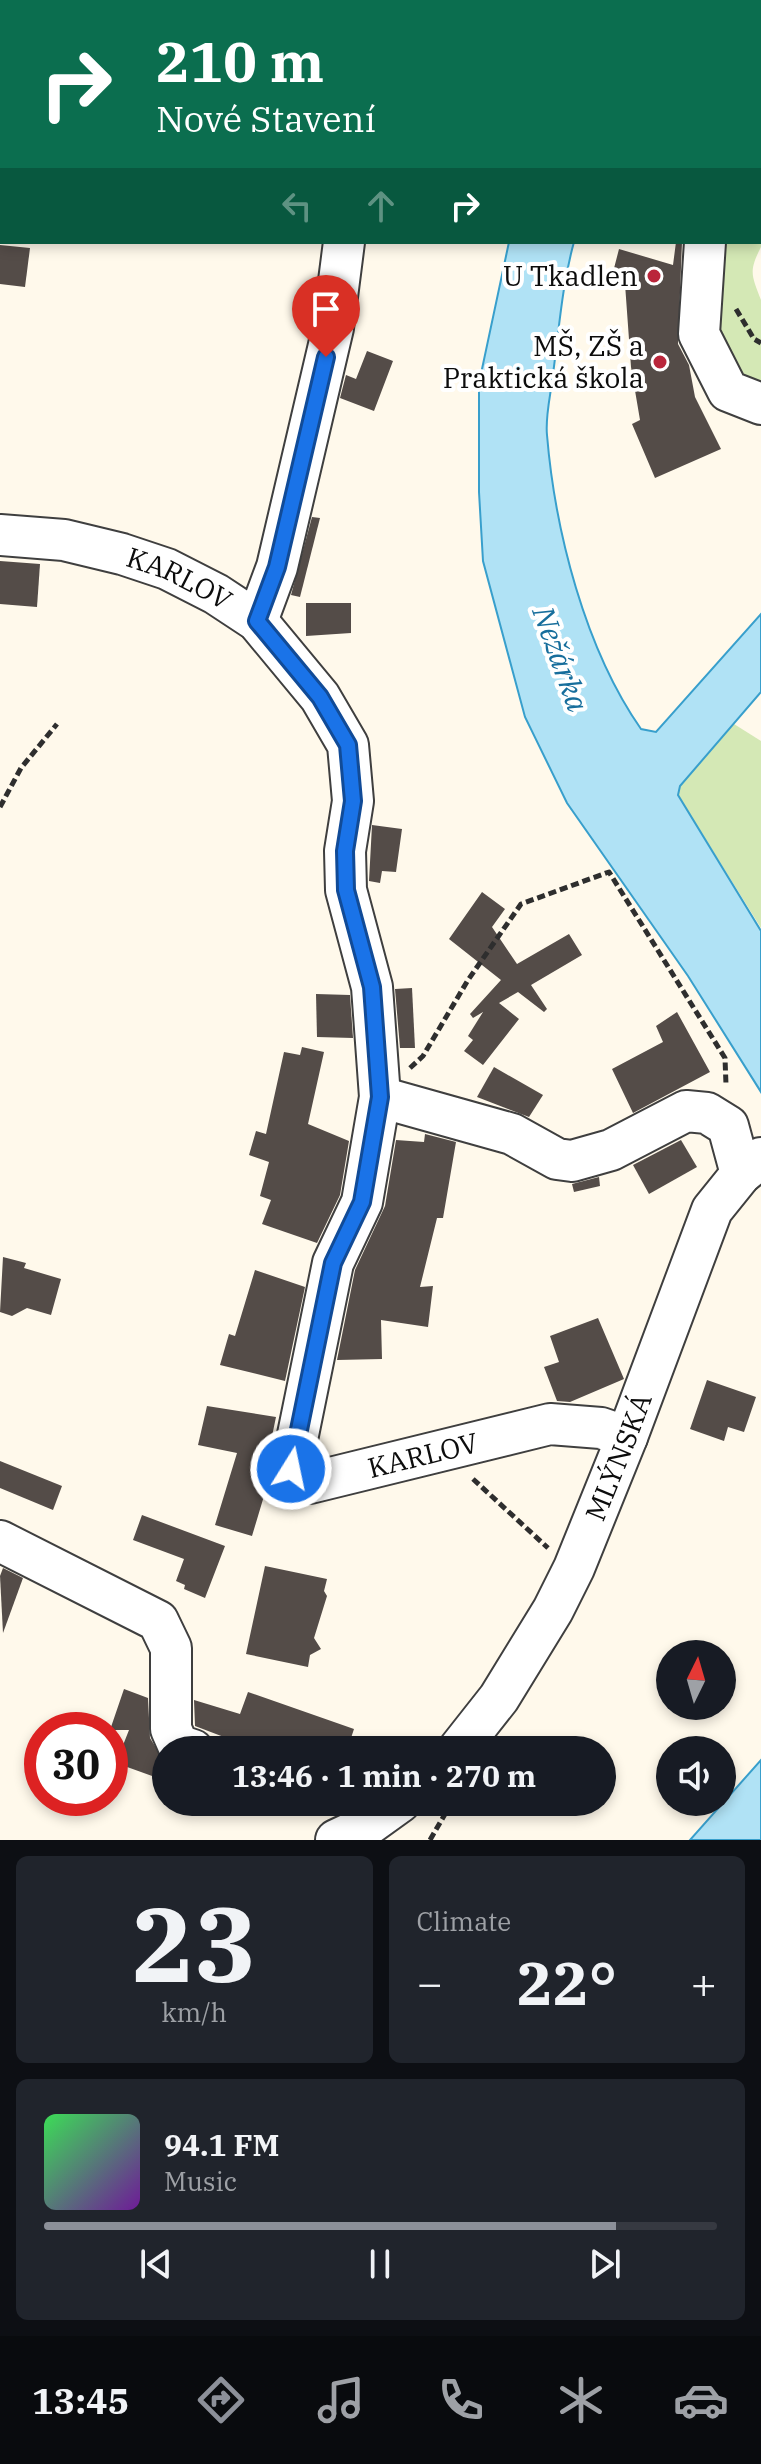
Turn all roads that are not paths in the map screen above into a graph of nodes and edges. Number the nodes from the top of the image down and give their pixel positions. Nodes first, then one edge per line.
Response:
1 (344, 244) edge
2 (705, 244) edge
3 (761, 404) edge
4 (0, 535) edge
5 (257, 621) junction
6 (380, 1097) junction
7 (751, 1166) edge
8 (627, 1437) junction
9 (0, 1541) edge
10 (174, 1736) edge
11 (468, 1736) edge

1 - 5 street
2 - 3 street
4 - 5 street, KARLOV
5 - 6 street, KARLOV
6 - 7 street
6 - 8 street, KARLOV
7 - 8 street, MLÝNSKÁ
8 - 11 street, MLÝNSKÁ
9 - 10 street

